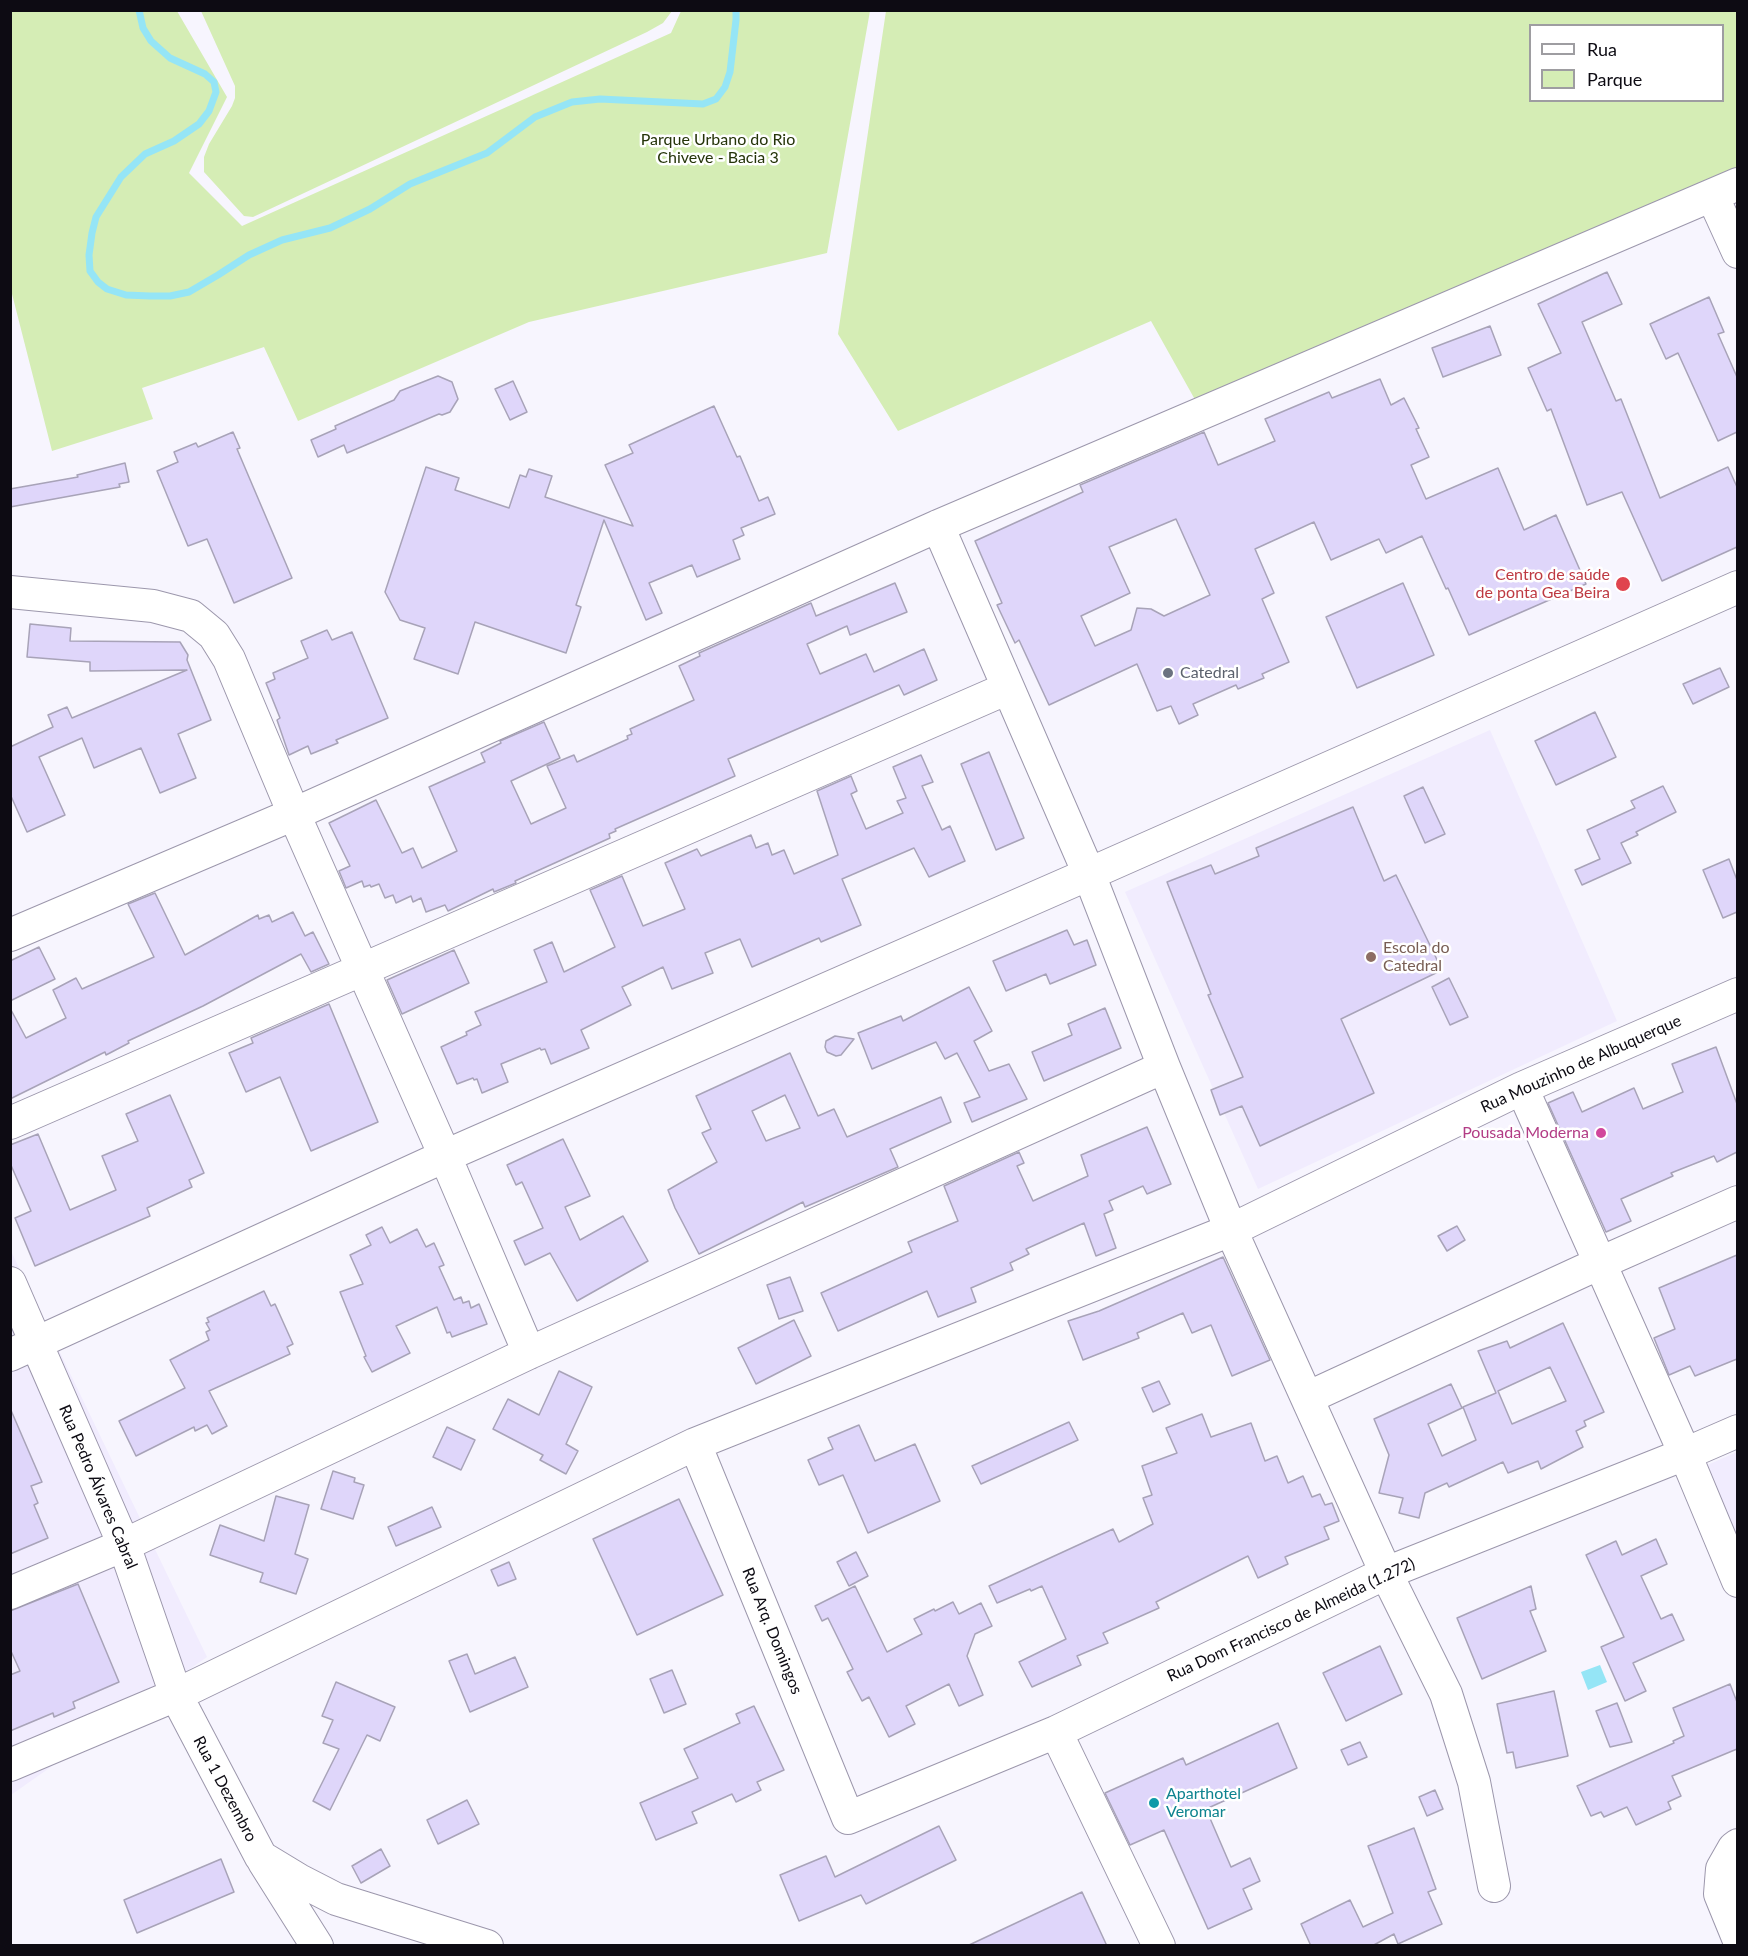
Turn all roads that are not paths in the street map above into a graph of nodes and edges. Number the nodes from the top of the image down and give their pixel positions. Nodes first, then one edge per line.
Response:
1 (1725, 190) edge
2 (1737, 252) edge
3 (938, 526) junction
4 (1737, 587) edge
5 (10, 592) edge
6 (1008, 687) junction
7 (294, 814) junction
8 (1089, 874) junction
9 (10, 935) edge
10 (362, 969) junction
11 (1737, 994) edge
12 (1164, 1067) junction
13 (1522, 1088) junction
14 (10, 1123) edge
15 (445, 1156) junction
16 (1737, 1202) edge
17 (1231, 1230) junction
18 (1600, 1263) junction
19 (10, 1283) edge
20 (24, 1350) edge
21 (529, 1353) junction
22 (1306, 1398) junction
23 (1737, 1431) edge
24 (695, 1444) junction
25 (1685, 1454) junction
26 (124, 1545) junction
27 (1386, 1573) junction
28 (1737, 1581) edge
29 (10, 1593) edge
30 (176, 1695) junction
31 (1056, 1732) junction
32 (10, 1766) edge
33 (848, 1818) joint
34 (1737, 1845) edge
35 (261, 1857) junction
36 (1494, 1886) dead end
37 (1737, 1938) edge
38 (317, 1946) edge
39 (487, 1946) edge
40 (1159, 1946) edge

1 - 2 street
1 - 3 street
3 - 6 street
3 - 7 street
4 - 8 street
5 - 7 street
6 - 8 street
6 - 10 street
7 - 9 street
7 - 10 street
8 - 12 street
8 - 15 street
10 - 14 street
10 - 15 street
11 - 13 street, Rua Mouzinho de Albuquerque
12 - 17 street
12 - 21 street
13 - 17 street, Rua Mouzinho de Albuquerque
13 - 18 street
15 - 20 street
15 - 21 street
16 - 18 street
17 - 22 street
17 - 24 street, Rua Mouzinho de Albuquerque
18 - 22 street
18 - 25 street
19 - 20 street, Rua Pedro Álvares Cabral
20 - 26 street, Rua Pedro Álvares Cabral
21 - 26 street
22 - 27 street
23 - 25 street, Rua Dom Francisco de Almeida (1.272)
24 - 30 street, Rua Mouzinho de Albuquerque
24 - 33 street, Rua Arq. Domingos
25 - 27 street, Rua Dom Francisco de Almeida (1.272)
25 - 28 street
26 - 29 street
26 - 30 street, Rua Pedro Álvares Cabral
27 - 31 street, Rua Dom Francisco de Almeida (1.272)
27 - 36 street
30 - 32 street, Rua Mouzinho de Albuquerque
30 - 35 street, Rua 1 Dezembro
31 - 33 street, Rua Dom Francisco de Almeida (1.272)
31 - 40 street
34 - 37 street
35 - 38 street
35 - 39 street, Rua 1 Dezembro

